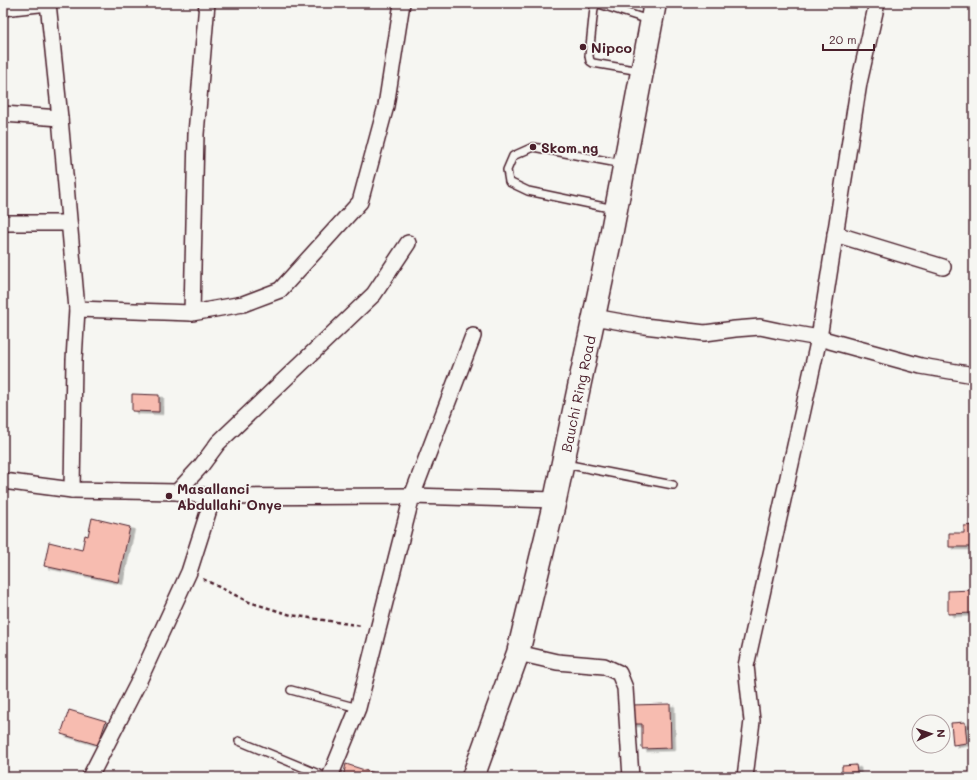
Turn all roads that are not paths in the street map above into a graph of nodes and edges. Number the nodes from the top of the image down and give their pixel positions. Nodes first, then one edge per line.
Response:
1 (48, 3) edge
2 (207, 3) edge
3 (402, 3) edge
4 (877, 3) edge
5 (3, 8) edge
6 (653, 12) edge
7 (642, 71) junction
8 (3, 114) edge
9 (60, 118) junction
10 (625, 164) junction
11 (616, 210) junction
12 (68, 222) junction
13 (3, 223) edge
14 (835, 234) junction
15 (408, 243) dead end
16 (943, 268) dead end
17 (77, 309) junction
18 (192, 313) junction
19 (594, 317) junction
20 (473, 336) dead end
21 (819, 338) junction
22 (974, 375) edge
23 (563, 464) junction
24 (3, 481) edge
25 (673, 485) dead end
26 (72, 490) junction
27 (177, 492) junction
28 (412, 496) junction
29 (213, 497) junction
30 (555, 500) junction
31 (518, 653) junction
32 (291, 690) dead end
33 (358, 708) junction
34 (239, 741) dead end
35 (90, 777) edge
36 (326, 777) edge
37 (330, 777) edge
38 (473, 777) edge
39 (631, 777) edge
40 (745, 777) edge

1 - 5 street
1 - 9 street
2 - 18 street
3 - 18 street
4 - 14 street
6 - 7 main road, Bauchi Ring Road
6 - 7 lane
7 - 10 main road, Bauchi Ring Road
8 - 9 street
9 - 12 street
10 - 11 main road, Bauchi Ring Road
10 - 11 lane
11 - 19 main road, Bauchi Ring Road
12 - 13 street
12 - 17 street
14 - 16 street
14 - 21 street
15 - 27 street
17 - 18 street
17 - 26 street
19 - 21 street
19 - 23 main road, Bauchi Ring Road
20 - 28 street
21 - 22 street
21 - 40 street
23 - 25 lane
23 - 30 main road, Bauchi Ring Road
24 - 26 street
26 - 27 street
27 - 29 street
28 - 29 street
28 - 30 street
28 - 33 street
29 - 35 street
30 - 31 main road, Bauchi Ring Road
31 - 38 main road, Bauchi Ring Road
31 - 39 street
32 - 33 lane
33 - 37 street
34 - 36 lane

